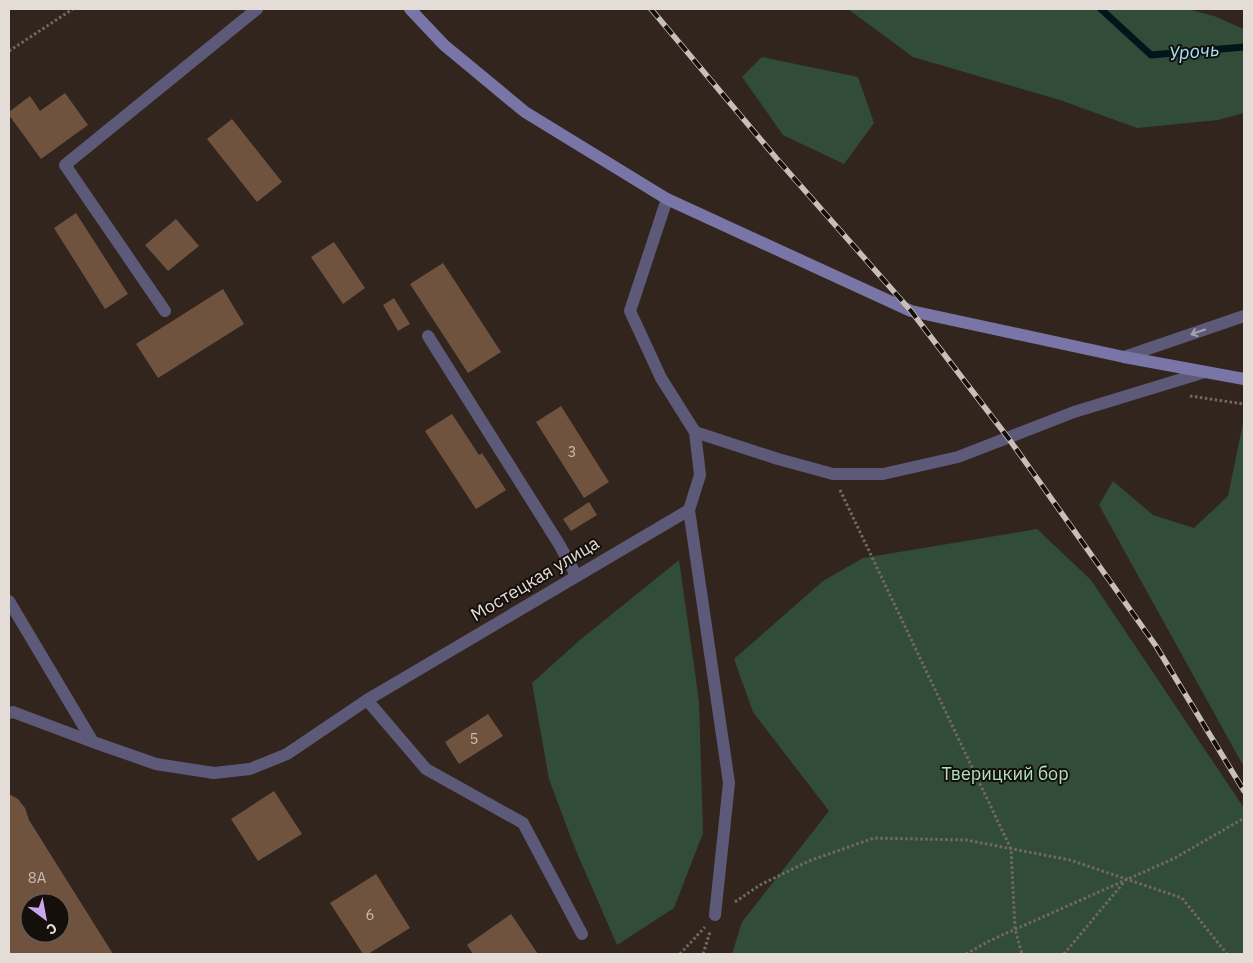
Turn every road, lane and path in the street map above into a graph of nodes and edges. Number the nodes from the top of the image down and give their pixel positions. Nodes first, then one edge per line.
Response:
1 (73, 9) edge
2 (257, 9) edge
3 (410, 9) edge
4 (9, 51) edge
5 (667, 199) junction
6 (165, 311) dead end
7 (1244, 316) edge
8 (428, 336) dead end
9 (1124, 356) junction
10 (1205, 372) junction
11 (1244, 379) edge
12 (1186, 396) dead end
13 (1244, 404) edge
14 (695, 432) junction
15 (833, 474) junction
16 (689, 510) junction
17 (576, 575) junction
18 (9, 601) edge
19 (367, 700) junction
20 (9, 713) edge
21 (93, 742) junction
22 (1244, 818) edge
23 (1011, 849) junction
24 (1126, 880) junction
25 (715, 915) junction
26 (1015, 929) junction
27 (582, 934) dead end
28 (680, 954) edge
29 (703, 954) edge
30 (966, 954) edge
31 (1022, 954) edge
32 (1064, 954) edge
33 (1226, 954) edge

1 - 4 path
2 - 6 street
3 - 5 main road
5 - 9 main road
5 - 14 street
7 -> 9 street
8 - 17 street
9 - 10 main road
10 - 11 main road
10 - 15 street
12 - 13 path
14 - 15 street
14 - 16 street
15 - 23 path
16 - 17 street, Мостецкая улица
16 - 25 street
17 - 19 street, Мостецкая улица
18 - 21 street
19 - 21 street, Мостецкая улица
19 - 27 street
20 - 21 street, Мостецкая улица
22 - 24 path
23 - 24 path
23 - 25 path
23 - 26 path
24 - 26 path
24 - 32 path
24 - 33 path
25 - 28 path
25 - 29 path
26 - 30 path
26 - 31 path

